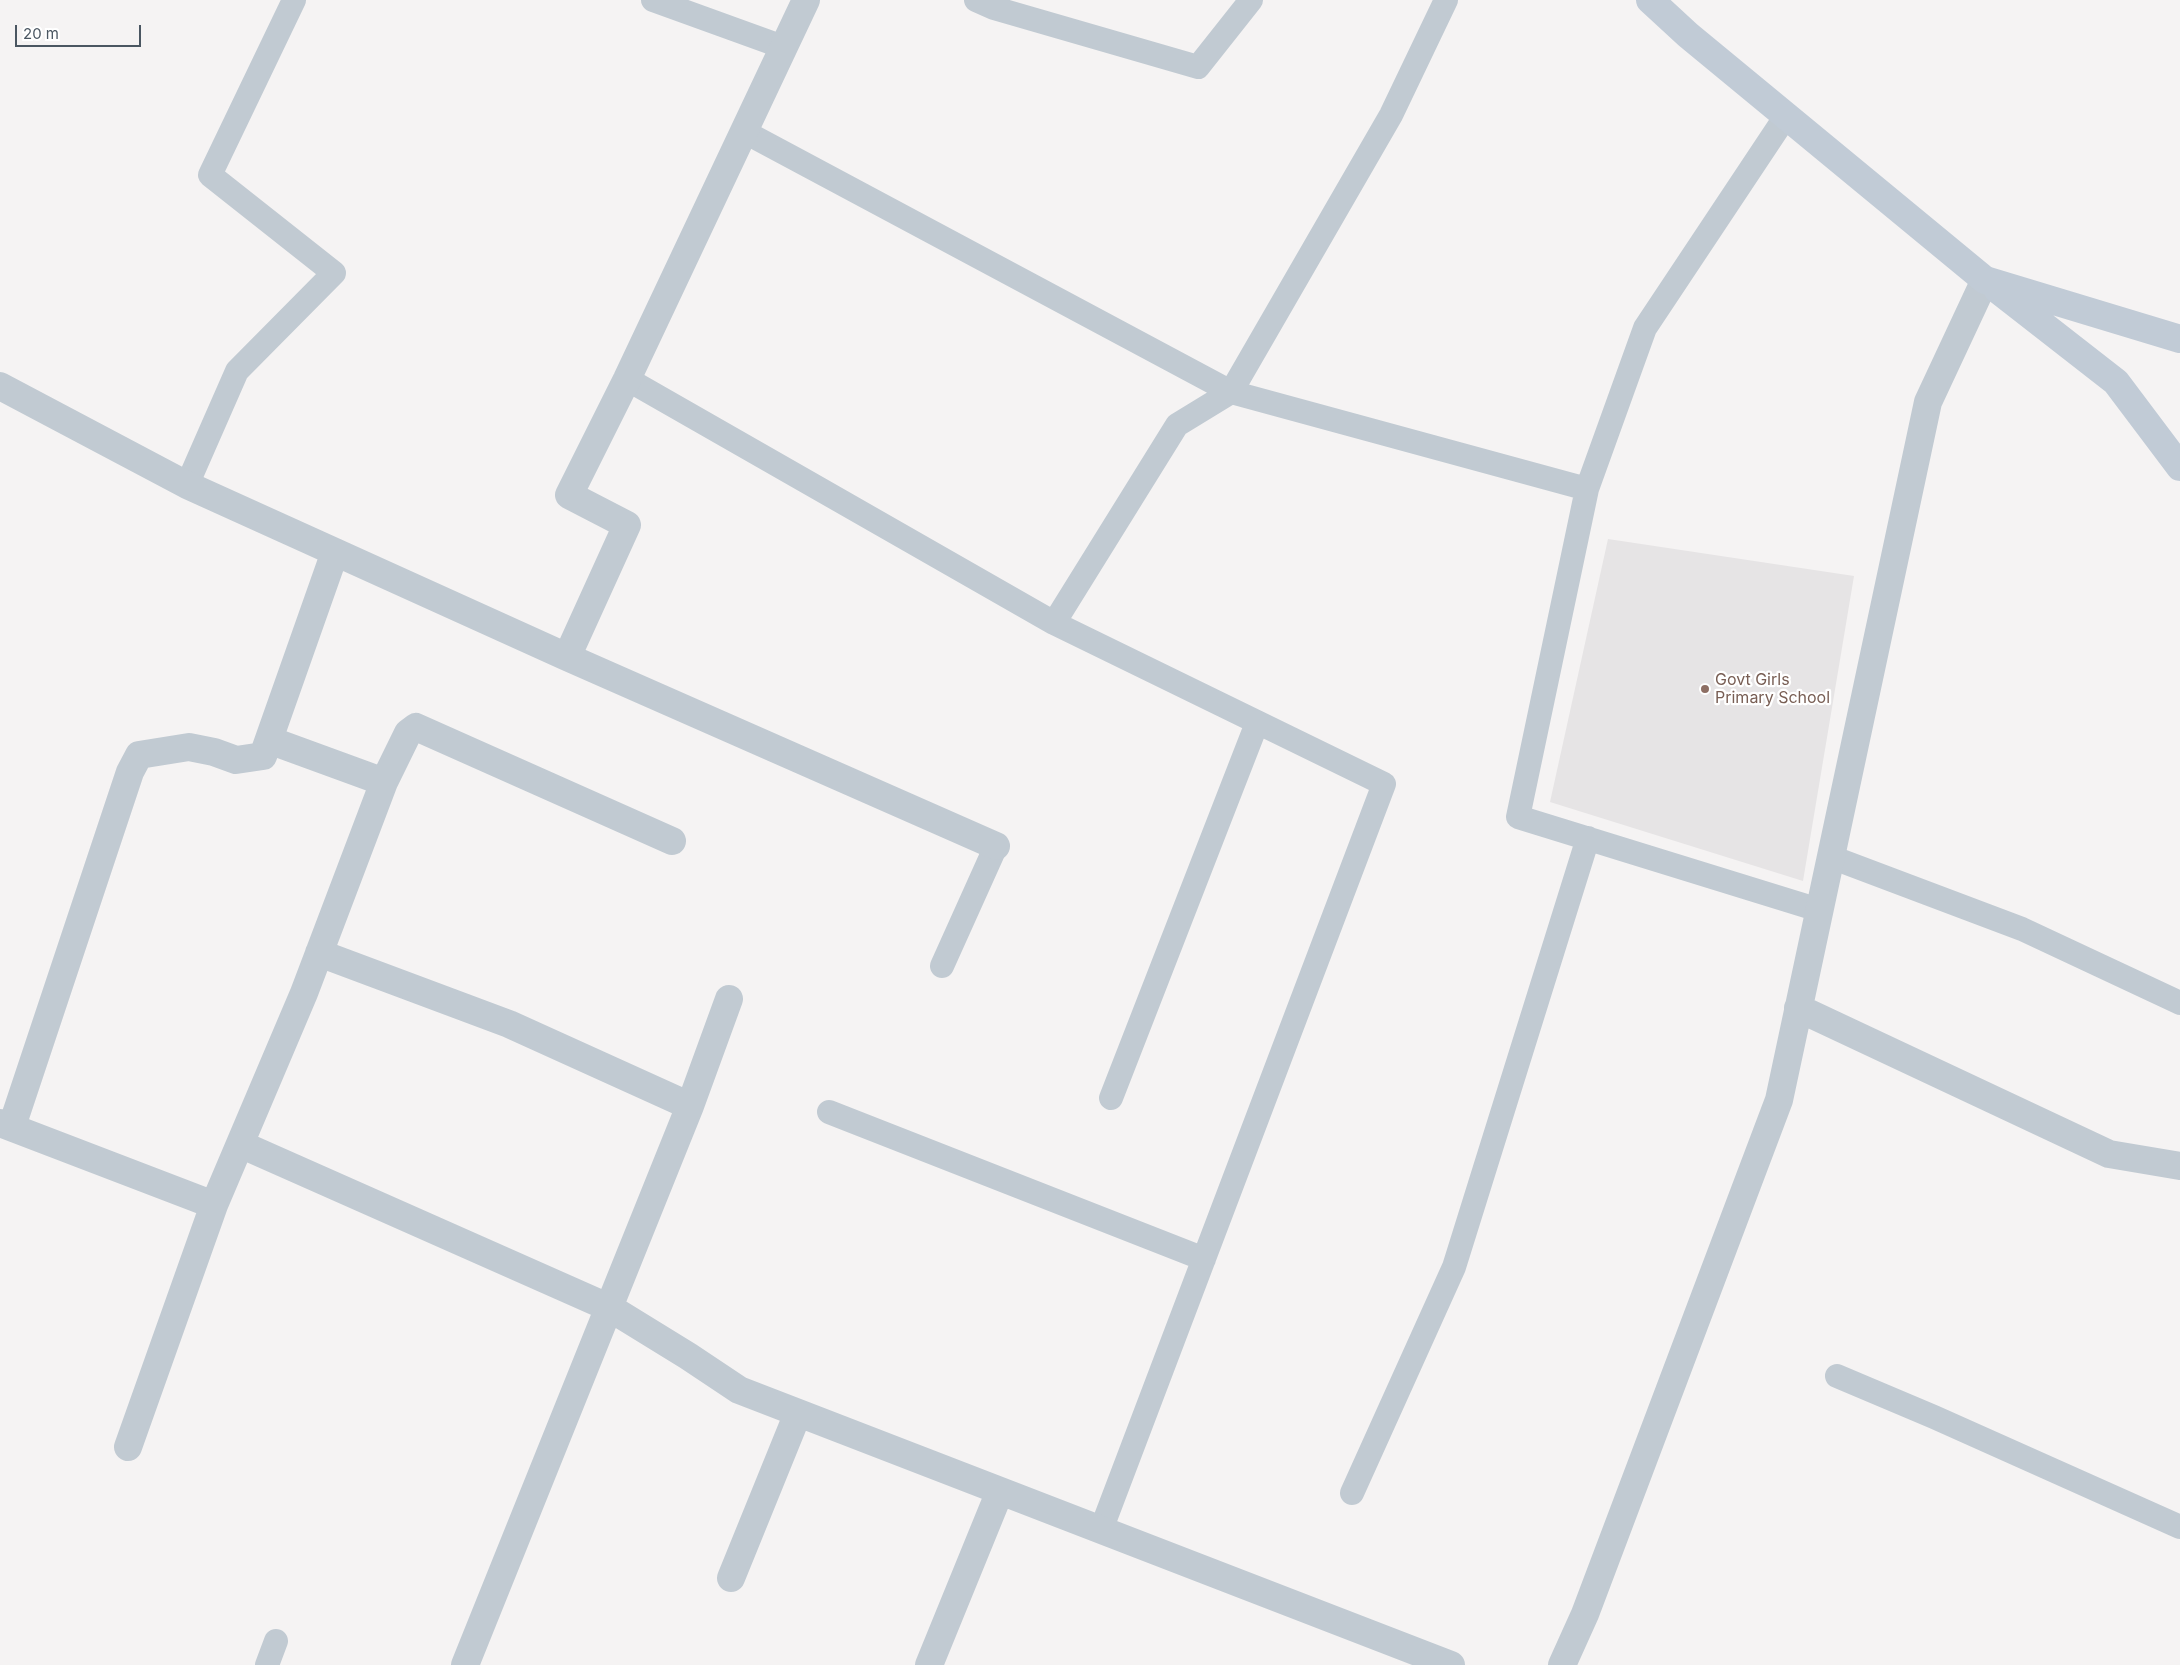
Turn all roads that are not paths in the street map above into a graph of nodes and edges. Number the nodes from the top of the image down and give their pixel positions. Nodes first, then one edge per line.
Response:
1 (294, 0) edge
2 (653, 0) edge
3 (806, 0) edge
4 (976, 0) edge
5 (1251, 0) edge
6 (1446, 0) edge
7 (1650, 0) edge
8 (783, 47) junction
9 (1786, 116) junction
10 (743, 132) junction
11 (1986, 280) junction
12 (2180, 339) edge
13 (627, 379) junction
14 (0, 386) edge
15 (1231, 392) junction
16 (2180, 468) edge
17 (188, 485) junction
18 (1587, 489) junction
19 (335, 552) junction
20 (1054, 624) junction
21 (567, 657) junction
22 (1257, 723) junction
23 (270, 740) junction
24 (384, 782) junction
25 (1588, 838) junction
26 (672, 841) dead end
27 (996, 846) joint
28 (1831, 857) junction
29 (1819, 910) junction
30 (319, 953) junction
31 (942, 966) dead end
32 (729, 999) dead end
33 (2180, 1004) edge
34 (1798, 1008) junction
35 (1110, 1098) dead end
36 (690, 1106) junction
37 (829, 1112) dead end
38 (6, 1125) edge
39 (240, 1144) junction
40 (2180, 1166) edge
41 (214, 1205) junction
42 (1204, 1259) junction
43 (610, 1308) junction
44 (1837, 1376) dead end
45 (798, 1413) junction
46 (128, 1447) dead end
47 (1000, 1491) junction
48 (1352, 1493) dead end
49 (2180, 1528) edge
50 (1101, 1530) junction
51 (731, 1578) dead end
52 (276, 1641) dead end
53 (267, 1665) edge
54 (465, 1665) edge
55 (930, 1665) edge
56 (1451, 1665) edge
57 (1562, 1665) edge

1 - 17 lane
2 - 8 lane
3 - 8 street
4 - 5 lane
6 - 15 lane
7 - 9 street
8 - 10 street
9 - 11 street
9 - 18 lane
10 - 13 street
10 - 15 lane
11 - 12 street
11 - 16 street
11 - 28 street
13 - 20 lane
13 - 21 street
14 - 17 street
15 - 18 lane
15 - 20 lane
17 - 19 street
18 - 25 lane
19 - 21 street
19 - 23 street
20 - 22 lane
21 - 27 street
22 - 35 lane
22 - 42 lane
23 - 24 street
23 - 38 street
24 - 26 street
24 - 30 street
25 - 29 lane
25 - 48 lane
27 - 31 lane
28 - 29 street
28 - 33 lane
29 - 34 street
30 - 36 street
30 - 39 street
32 - 36 street
34 - 40 street
34 - 57 street
36 - 43 street
37 - 42 lane
38 - 41 street
39 - 41 street
39 - 43 street
41 - 46 street
42 - 50 lane
43 - 45 street
43 - 54 street
44 - 49 lane
45 - 47 street
45 - 51 street
47 - 50 street
47 - 55 street
50 - 56 street
52 - 53 lane

